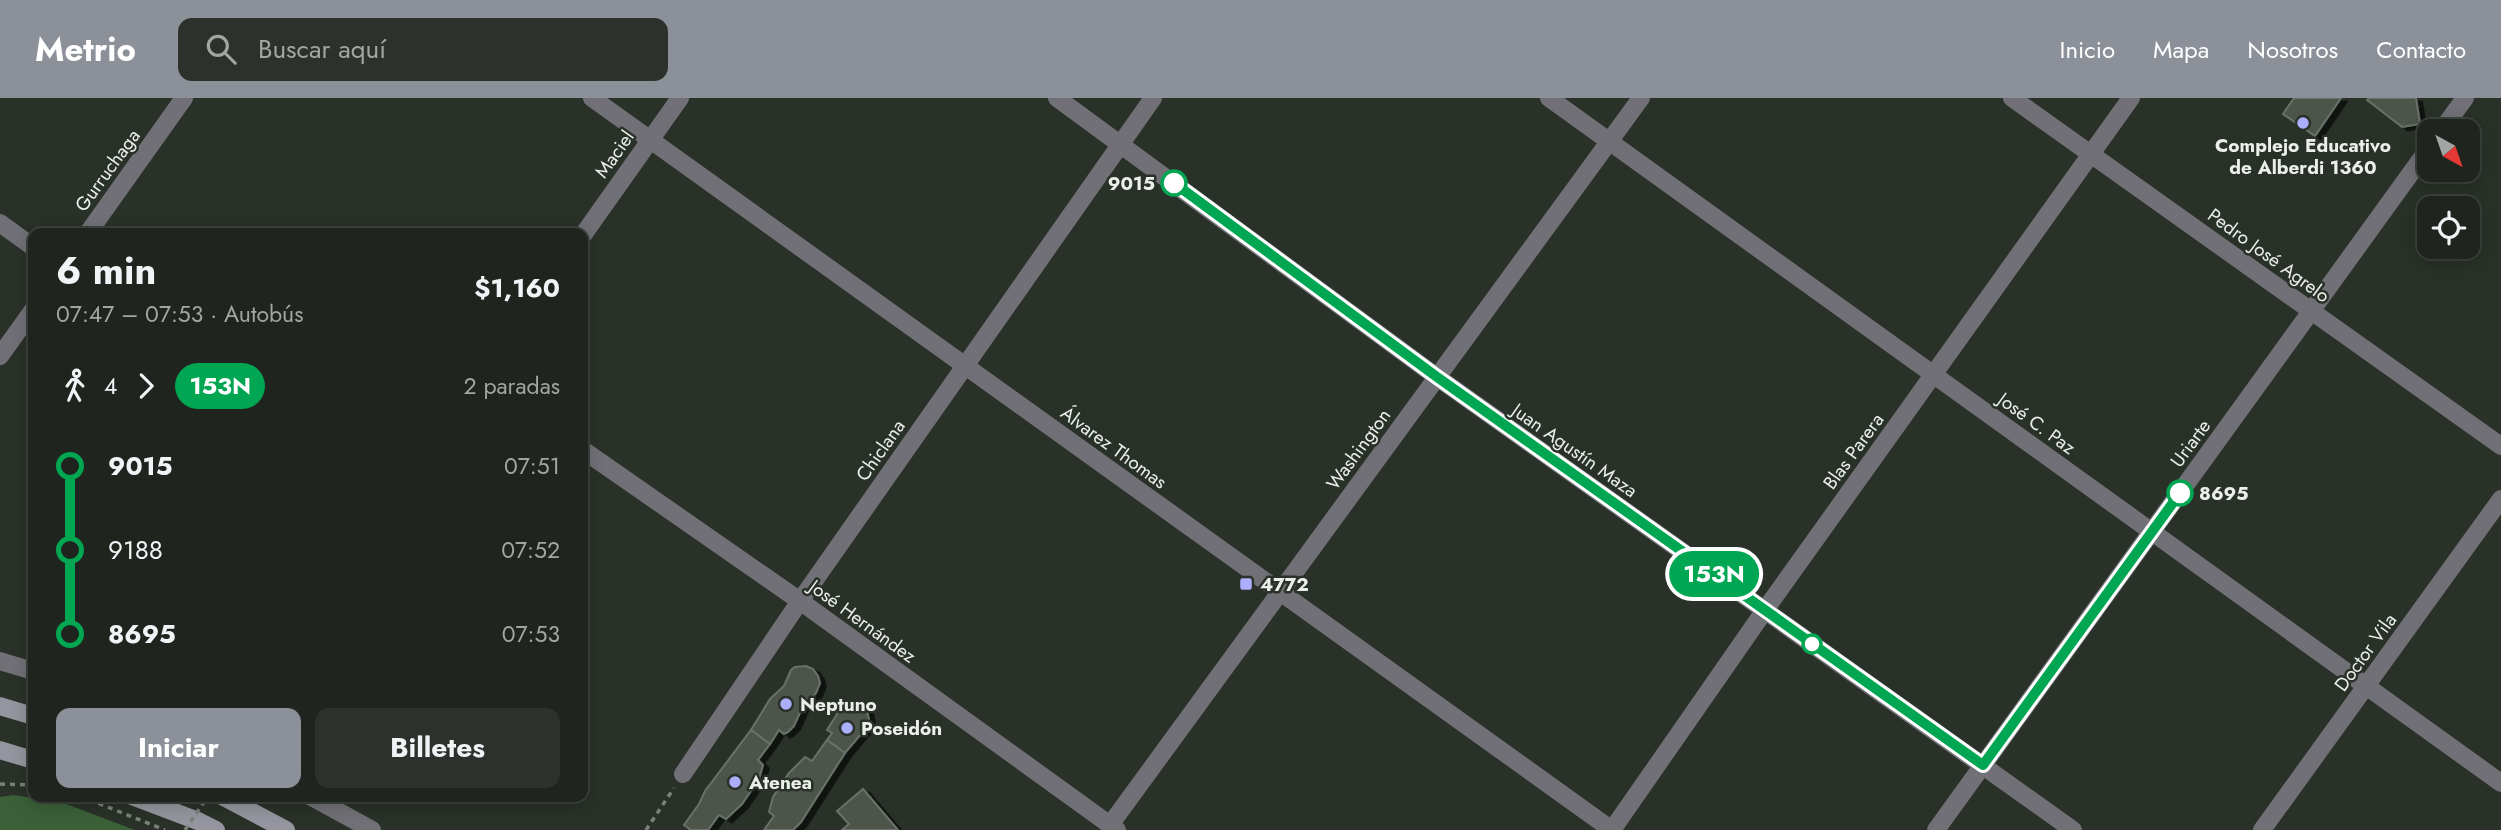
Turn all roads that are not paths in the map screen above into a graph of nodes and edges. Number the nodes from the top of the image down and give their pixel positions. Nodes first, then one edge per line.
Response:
1 (184, 98) edge
2 (592, 98) edge
3 (680, 98) edge
4 (1057, 98) edge
5 (1153, 98) edge
6 (1549, 98) edge
7 (1641, 98) edge
8 (2012, 98) edge
9 (2130, 98) edge
10 (2465, 98) edge
11 (2450, 119) edge
12 (650, 140) junction
13 (1609, 141) junction
14 (1121, 144) junction
15 (2090, 154) junction
16 (2417, 165) edge
17 (0, 223) edge
18 (92, 228) edge
19 (588, 228) edge
20 (28, 243) edge
21 (2311, 311) junction
22 (28, 317) edge
23 (0, 356) edge
24 (964, 366) junction
25 (1934, 375) junction
26 (1437, 377) junction
27 (2501, 446) edge
28 (588, 453) edge
29 (2501, 499) edge
30 (2152, 532) junction
31 (1280, 592) junction
32 (800, 601) junction
33 (1765, 610) junction
34 (0, 661) edge
35 (28, 669) edge
36 (2366, 686) junction
37 (0, 706) edge
38 (28, 714) edge
39 (0, 750) edge
40 (28, 758) edge
41 (1983, 765) junction
42 (683, 774) road end
43 (2501, 783) edge
44 (148, 802) edge
45 (233, 802) edge
46 (321, 802) edge
47 (1113, 828) edge
48 (216, 830) edge
49 (286, 830) edge
50 (372, 830) edge
51 (1612, 830) edge
52 (1936, 830) edge
53 (2073, 830) edge
54 (2262, 830) edge

1 - 18 street, Gurruchaga
2 - 12 street, Álvarez Thomas
3 - 12 street, Maciel
4 - 14 street, Juan Agustín Maza
5 - 14 street, Chiclana
6 - 13 street, José C. Paz
7 - 13 street, Washington
8 - 15 street, Pedro José Agrelo
9 - 15 street, Blas Parera
10 - 11 street
12 - 19 street, Maciel
12 - 24 street, Álvarez Thomas
13 - 25 street, José C. Paz
13 - 26 street, Washington
14 - 24 street, Chiclana
14 - 26 street, Juan Agustín Maza
15 - 21 street, Pedro José Agrelo
15 - 25 street, Blas Parera
16 - 21 street, Uriarte
17 - 20 street
21 - 27 street, Pedro José Agrelo
21 - 30 street, Uriarte
22 - 23 street
24 - 31 street, Álvarez Thomas
24 - 32 street, Chiclana
25 - 30 street, José C. Paz
25 - 33 street, Blas Parera
26 - 31 street, Washington
26 - 33 street, Juan Agustín Maza
28 - 32 street, José Hernández
29 - 36 street, Doctor Vila
30 - 36 street, José C. Paz
30 - 41 street, Uriarte
31 - 47 street, Washington
31 - 51 street, Álvarez Thomas
32 - 42 street, Chiclana
32 - 47 street, José Hernández
33 - 41 street, Juan Agustín Maza
33 - 51 street, Blas Parera
34 - 35 street
36 - 43 street, José C. Paz
36 - 54 street, Doctor Vila
37 - 38 main road
39 - 40 main road
41 - 52 street, Uriarte
41 - 53 street, Juan Agustín Maza
44 - 48 main road
45 - 49 main road
46 - 50 street

